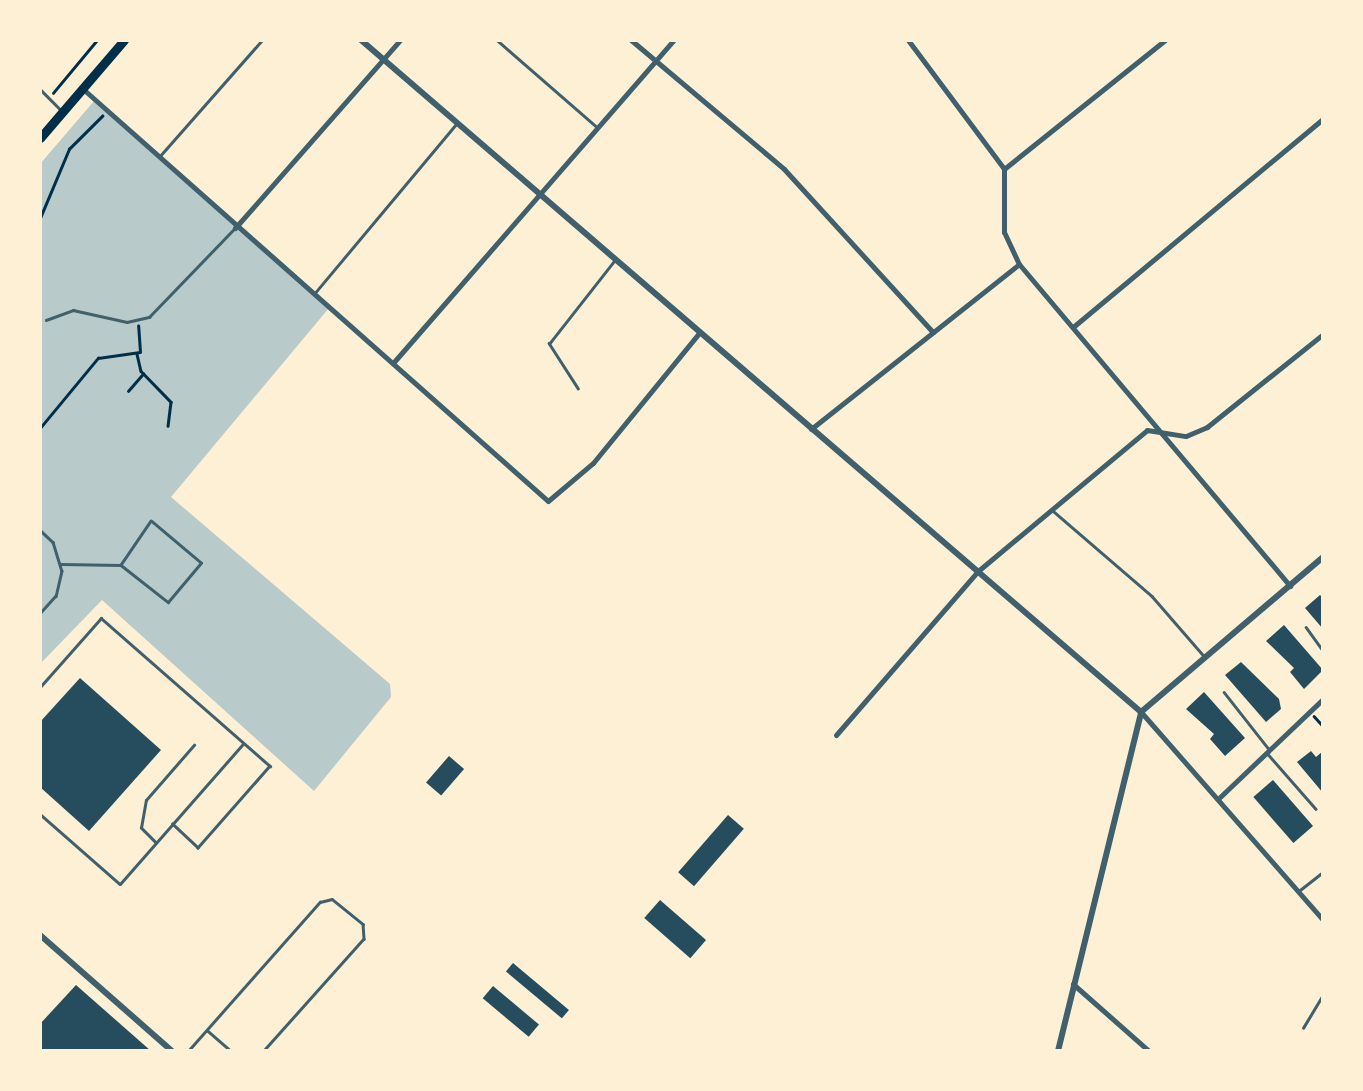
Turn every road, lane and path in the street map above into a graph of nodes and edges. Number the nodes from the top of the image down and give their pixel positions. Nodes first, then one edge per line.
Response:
1 (96, 40) edge
2 (124, 40) edge
3 (262, 40) edge
4 (360, 40) edge
5 (400, 40) edge
6 (496, 40) edge
7 (631, 40) edge
8 (674, 40) edge
9 (908, 40) edge
10 (1149, 40) edge
11 (1165, 40) edge
12 (1155, 48) junction
13 (383, 60) junction
14 (655, 60) junction
15 (40, 89) edge
16 (82, 89) junction
17 (48, 98) junction
18 (106, 111) junction
19 (63, 112) junction
20 (1323, 119) edge
21 (457, 123) junction
22 (597, 128) junction
23 (41, 134) edge
24 (158, 158) junction
25 (1004, 169) junction
26 (539, 194) junction
27 (40, 218) edge
28 (235, 228) junction
29 (615, 260) junction
30 (1019, 264) junction
31 (313, 295) junction
32 (136, 319) junction
33 (46, 320) dead end
34 (1073, 327) junction
35 (933, 332) junction
36 (699, 333) junction
37 (1323, 334) edge
38 (137, 354) junction
39 (393, 363) junction
40 (144, 373) junction
41 (578, 389) dead end
42 (128, 391) dead end
43 (168, 426) dead end
44 (40, 428) edge
45 (810, 429) junction
46 (1162, 433) junction
47 (1052, 510) junction
48 (40, 530) edge
49 (1323, 557) edge
50 (61, 564) junction
51 (121, 566) junction
52 (978, 572) junction
53 (1290, 586) junction
54 (40, 614) edge
55 (1306, 627) dead end
56 (1323, 650) edge
57 (1205, 657) junction
58 (40, 687) edge
59 (1224, 692) dead end
60 (1323, 700) edge
61 (1141, 712) junction
62 (836, 735) dead end
63 (244, 743) junction
64 (194, 745) dead end
65 (1268, 750) junction
66 (1220, 797) junction
67 (1316, 808) dead end
68 (40, 814) edge
69 (172, 824) junction
70 (156, 842) junction
71 (1323, 872) edge
72 (1298, 891) junction
73 (1323, 920) edge
74 (40, 935) edge
75 (1073, 984) junction
76 (1323, 995) edge
77 (1303, 1028) dead end
78 (207, 1030) junction
79 (172, 1051) edge
80 (188, 1051) edge
81 (231, 1051) edge
82 (264, 1051) edge
83 (1058, 1051) edge
84 (1150, 1051) edge

1 - 17 path
2 - 16 highway
3 - 24 lane
4 - 13 street
5 - 13 street
6 - 22 lane
7 - 14 street
8 - 14 street
9 - 25 street
10 - 12 street
11 - 12 street
12 - 25 street
13 - 21 street
13 - 28 street
14 - 22 street
14 - 35 street
15 - 17 lane
16 - 18 street
16 - 19 highway
17 - 19 lane
18 - 24 street
18 - 27 path
19 - 23 highway
20 - 34 street
21 - 26 street
21 - 31 lane
22 - 26 street
24 - 28 street
25 - 30 street
26 - 29 street
26 - 39 street
28 - 31 street
28 - 32 lane
29 - 36 street
29 - 41 lane
30 - 34 street
30 - 35 street
31 - 39 street
32 - 33 lane
32 - 38 path
34 - 46 street
35 - 45 street
36 - 39 street
36 - 45 street
37 - 46 street
38 - 40 path
38 - 44 path
40 - 42 path
40 - 43 path
45 - 52 street
46 - 47 street
46 - 53 street
47 - 52 street
47 - 57 lane
48 - 50 lane
49 - 53 street
50 - 51 lane
50 - 54 lane
51 - 51 lane
52 - 61 street
52 - 62 street
53 - 57 street
55 - 56 lane
57 - 61 street
58 - 63 lane
59 - 65 lane
60 - 65 street
61 - 66 street
61 - 75 street
63 - 69 lane
63 - 69 lane
64 - 70 lane
65 - 66 street
65 - 67 lane
66 - 72 street
68 - 70 lane
69 - 70 lane
71 - 72 lane
72 - 73 street
74 - 79 street
75 - 83 street
75 - 84 street
76 - 77 lane
78 - 80 lane
78 - 81 lane
78 - 82 lane

